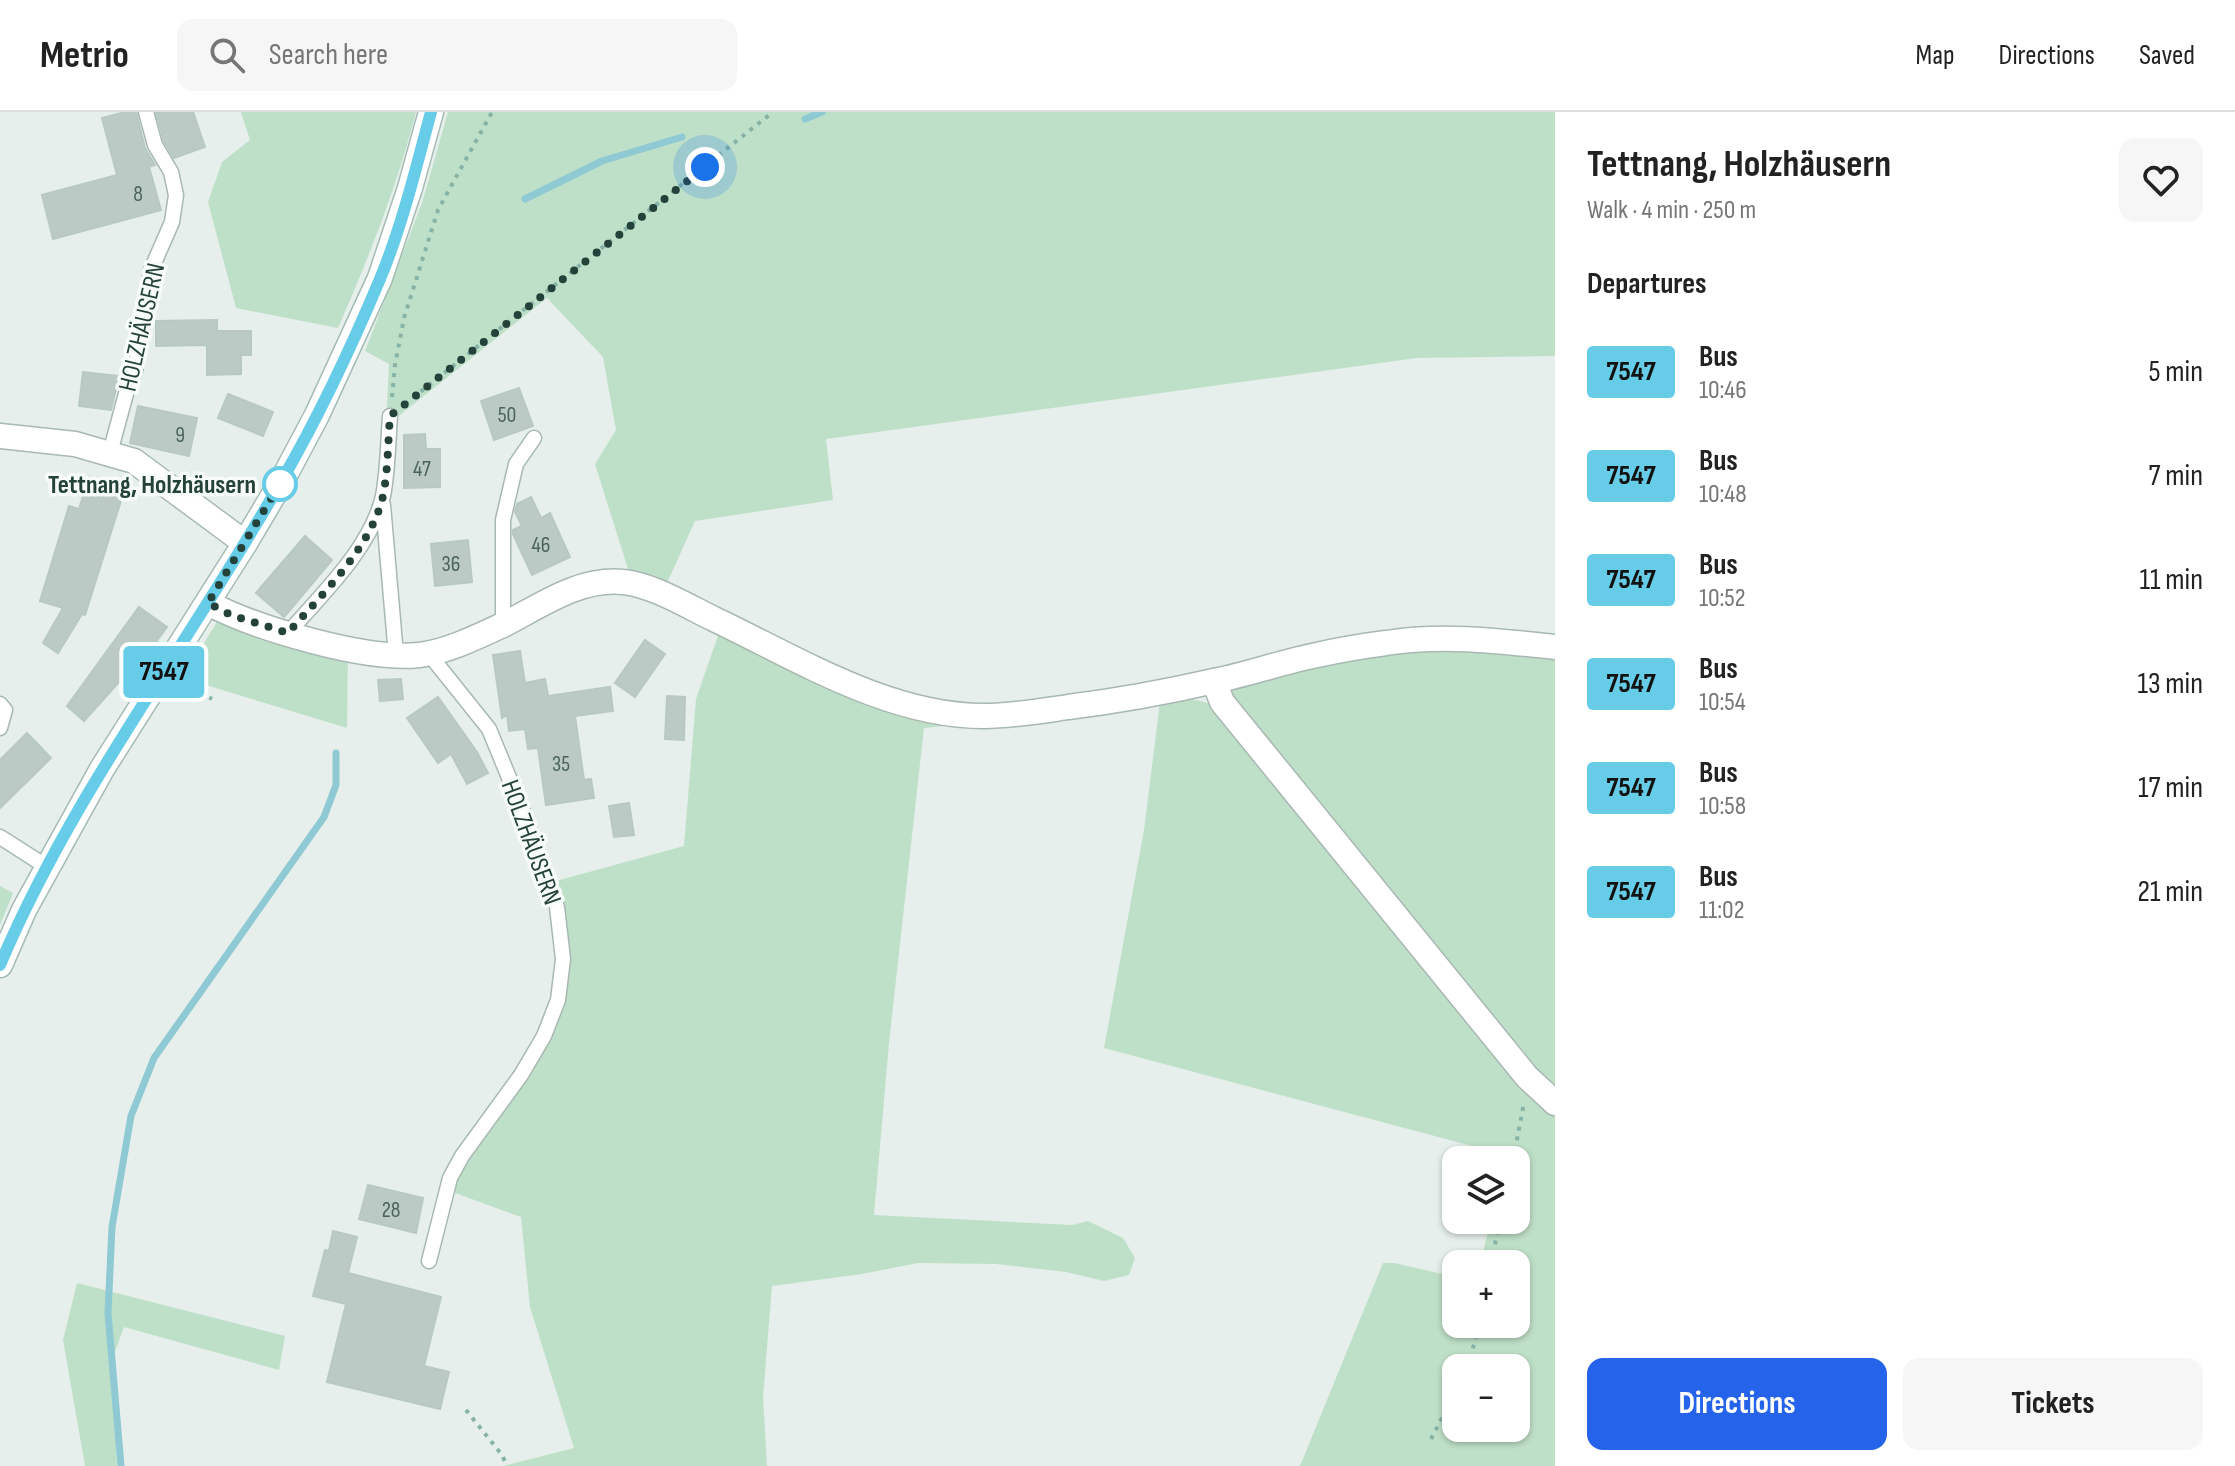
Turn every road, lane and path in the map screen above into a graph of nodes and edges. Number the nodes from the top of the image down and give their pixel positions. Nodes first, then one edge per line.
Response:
1 (146, 112) edge
2 (431, 112) edge
3 (492, 112) edge
4 (773, 112) edge
5 (390, 416) junction
6 (0, 436) edge
7 (534, 438) dead end
8 (110, 453) junction
9 (383, 496) junction
10 (245, 543) junction
11 (208, 603) junction
12 (503, 624) junction
13 (288, 633) junction
14 (1555, 647) edge
15 (429, 654) junction
16 (396, 655) junction
17 (163, 673) junction
18 (1214, 681) junction
19 (212, 699) dead end
20 (0, 704) edge
21 (0, 728) edge
22 (0, 837) edge
23 (47, 867) junction
24 (0, 965) edge
25 (1527, 1077) junction
26 (1555, 1103) edge
27 (1516, 1146) edge
28 (429, 1261) dead end
29 (466, 1410) dead end
30 (1442, 1418) edge
31 (1431, 1439) dead end
32 (507, 1466) edge

1 - 8 lane, HOLZHÄUSERN
2 - 10 street
3 - 5 path
4 - 5 path
5 - 9 lane
6 - 8 street
7 - 12 lane
8 - 10 street
9 - 13 lane
9 - 16 lane
10 - 11 street
11 - 13 street
11 - 17 street
12 - 15 street
12 - 18 street
13 - 16 street
14 - 18 street
15 - 16 street
15 - 28 lane, HOLZHÄUSERN
17 - 19 path
17 - 23 street
18 - 25 street
20 - 21 lane
22 - 23 lane
23 - 24 street
25 - 26 street
25 - 27 path
29 - 32 path
30 - 31 path

